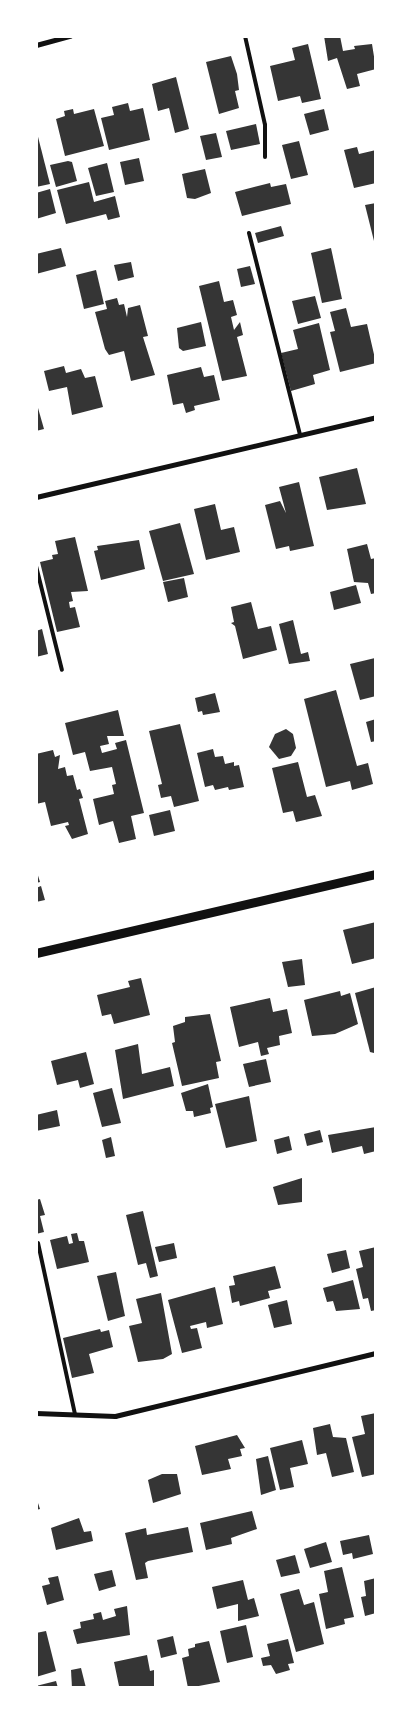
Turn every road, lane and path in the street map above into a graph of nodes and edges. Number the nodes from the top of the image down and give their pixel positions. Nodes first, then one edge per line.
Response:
1 (70, 36) edge
2 (245, 36) edge
3 (36, 45) edge
4 (265, 157) dead end
5 (249, 233) dead end
6 (376, 417) edge
7 (300, 435) junction
8 (36, 498) edge
9 (36, 566) edge
10 (62, 670) dead end
11 (376, 874) edge
12 (36, 953) edge
13 (38, 1243) dead end
14 (376, 1353) edge
15 (36, 1413) edge
16 (75, 1414) junction

1 - 3 street
2 - 4 lane
5 - 7 lane
6 - 7 street
7 - 8 street
9 - 10 lane
11 - 12 street
13 - 16 lane
14 - 16 street
15 - 16 street

